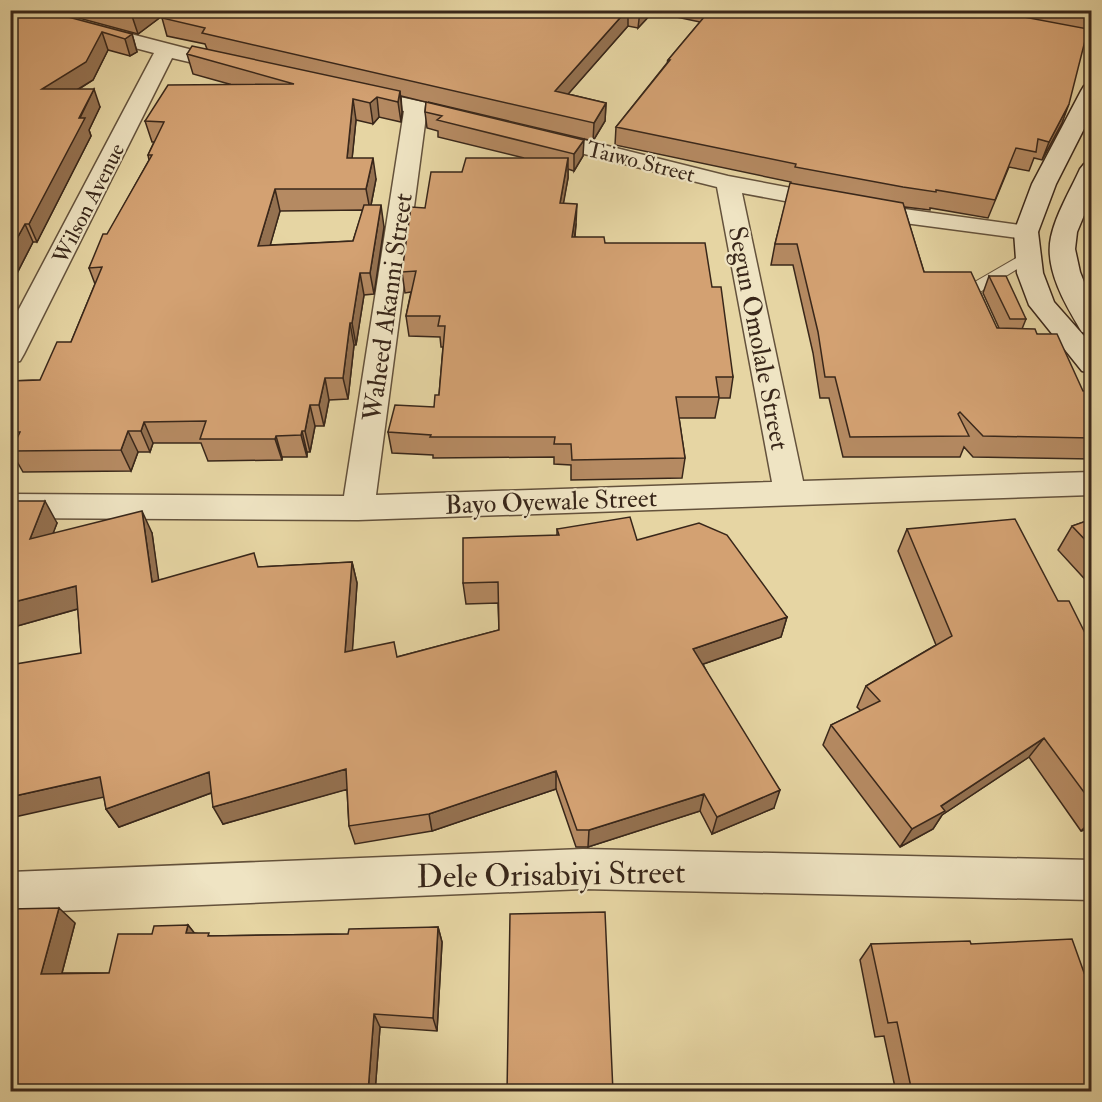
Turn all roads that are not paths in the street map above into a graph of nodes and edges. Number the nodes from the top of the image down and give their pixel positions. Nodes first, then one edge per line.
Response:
1 (14, 10) edge
2 (1021, 27) edge
3 (1092, 40) edge
4 (162, 41) junction
5 (256, 71) edge
6 (336, 89) edge
7 (1092, 91) edge
8 (416, 106) junction
9 (485, 123) edge
10 (520, 132) edge
11 (1091, 170) edge
12 (728, 183) junction
13 (1028, 243) junction
14 (987, 326) edge
15 (1092, 326) edge
16 (10, 354) edge
17 (1092, 364) edge
18 (1092, 483) edge
19 (790, 492) junction
20 (10, 506) edge
21 (358, 508) junction
22 (1092, 880) edge
23 (10, 893) edge

1 - 4 street
2 - 3 street
4 - 5 street
4 - 16 street, Wilson Avenue
6 - 8 street
7 - 13 street
8 - 9 street
8 - 21 street, Waheed Akanni Street
10 - 12 street, Taiwo Street
11 - 15 street
12 - 13 street, Taiwo Street
12 - 19 street, Segun Omolale Street
13 - 14 lane
13 - 17 street
18 - 19 street, Bayo Oyewale Street
19 - 21 street, Bayo Oyewale Street
20 - 21 street, Bayo Oyewale Street
22 - 23 street, Dele Orisabiyi Street

